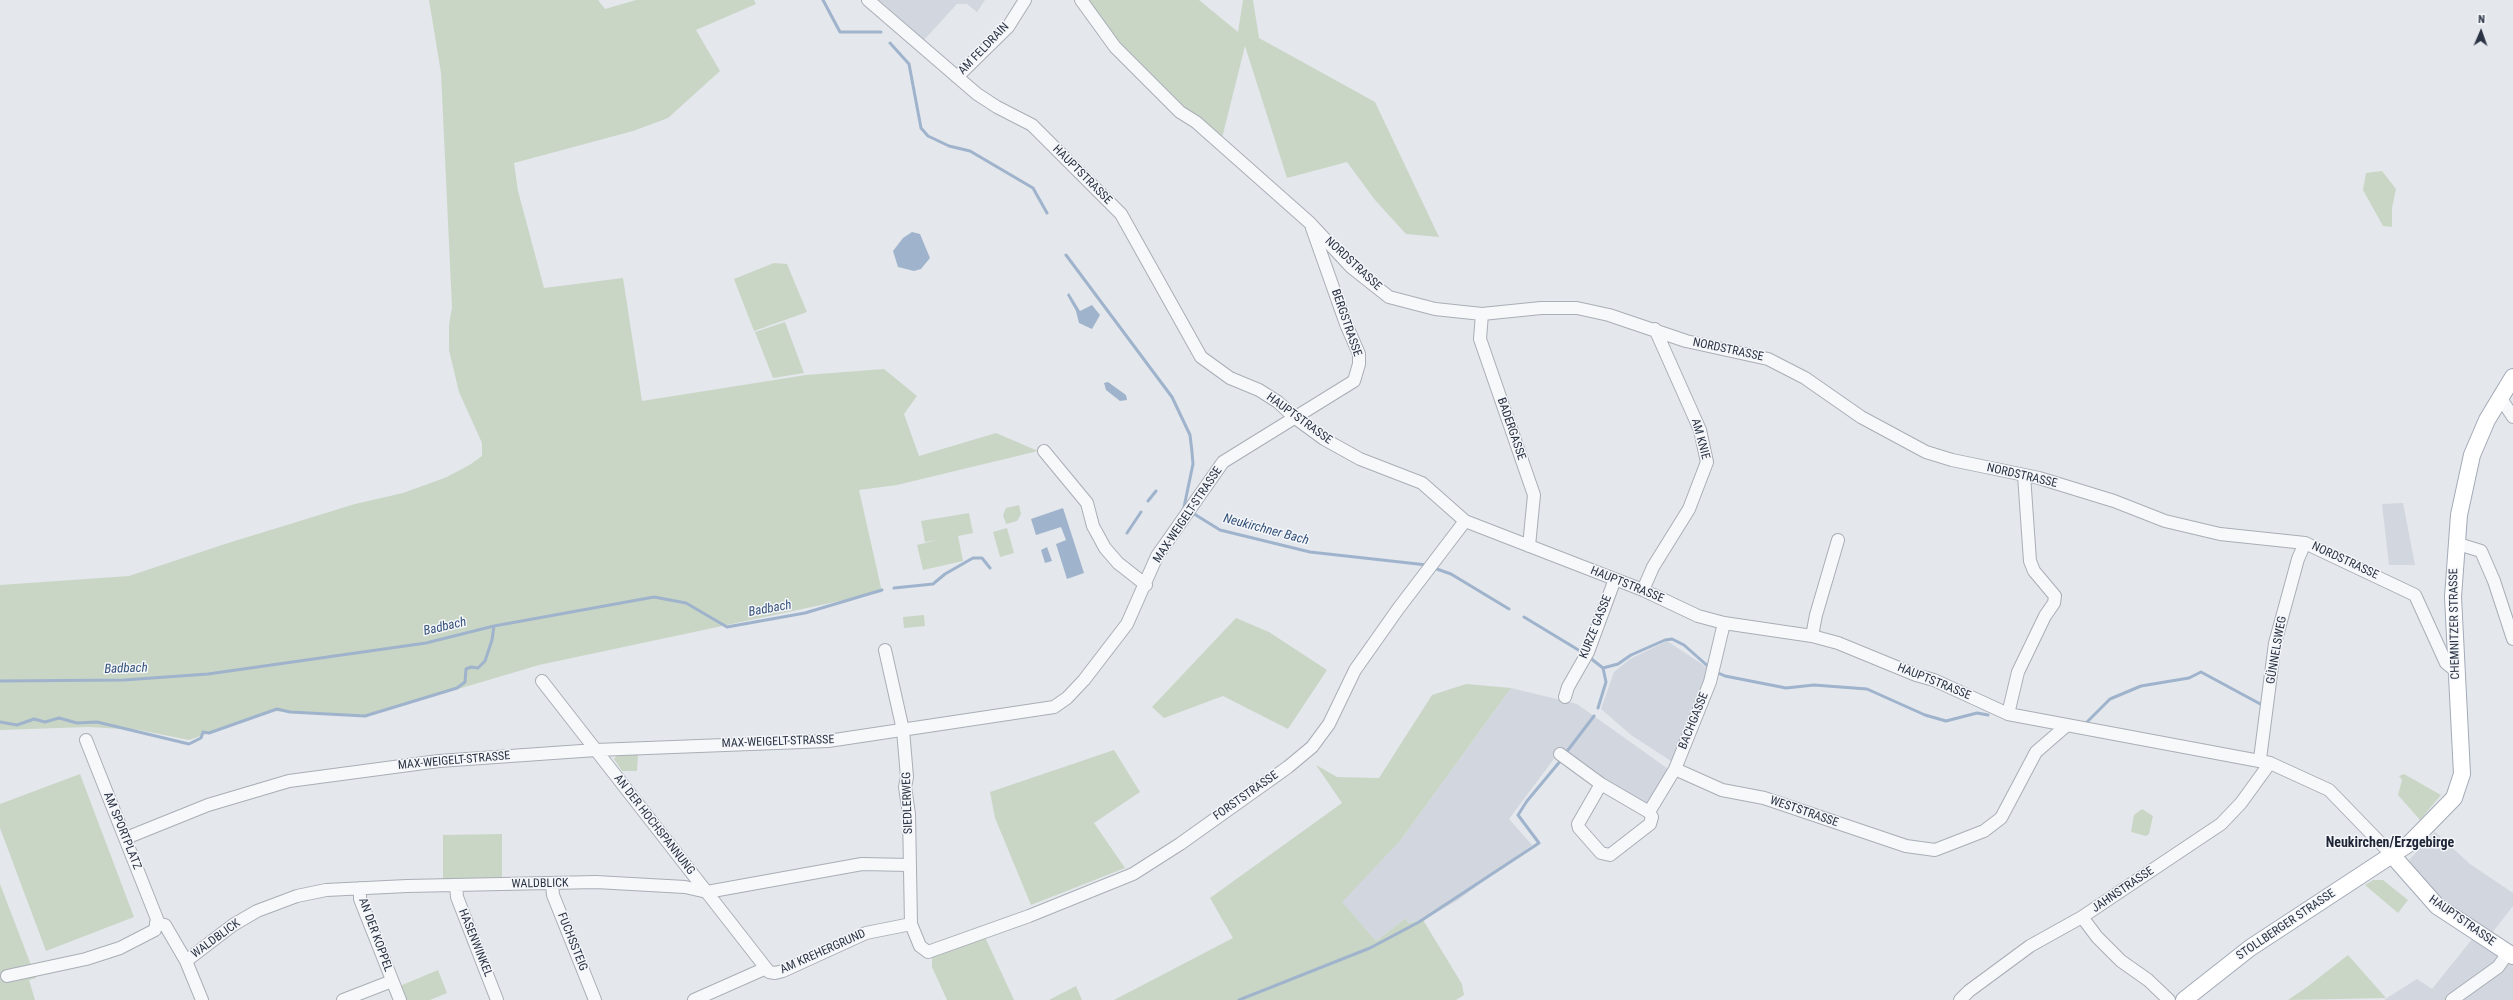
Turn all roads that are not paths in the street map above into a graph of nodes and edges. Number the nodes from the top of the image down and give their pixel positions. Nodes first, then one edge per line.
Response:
1 (868, 0) edge
2 (1025, 0) edge
3 (1081, 0) edge
4 (957, 77) junction
5 (1310, 223) junction
6 (1482, 314) junction
7 (1655, 329) junction
8 (2513, 377) edge
9 (2500, 397) junction
10 (1294, 417) junction
11 (2513, 417) edge
12 (1044, 452) dead end
13 (2024, 475) junction
14 (1465, 521) junction
15 (1838, 540) dead end
16 (2455, 542) junction
17 (2306, 543) junction
18 (1529, 546) junction
19 (1615, 579) junction
20 (1146, 585) junction
21 (1643, 590) junction
22 (1724, 623) junction
23 (1812, 636) junction
24 (2513, 639) edge
25 (885, 650) dead end
26 (2455, 670) junction
27 (542, 681) dead end
28 (1565, 697) dead end
29 (2008, 714) junction
30 (2066, 726) junction
31 (903, 730) junction
32 (86, 740) dead end
33 (596, 750) junction
34 (1564, 757) dead end
35 (2265, 761) junction
36 (1675, 768) junction
37 (1601, 784) junction
38 (1649, 812) junction
39 (126, 838) junction
40 (2392, 854) junction
41 (909, 864) junction
42 (552, 884) junction
43 (456, 885) junction
44 (360, 888) junction
45 (707, 892) junction
46 (2082, 917) junction
47 (156, 923) junction
48 (911, 924) junction
49 (928, 952) joint
50 (2511, 955) edge
51 (186, 961) junction
52 (764, 969) junction
53 (7, 976) dead end
54 (392, 981) junction
55 (202, 1000) edge
56 (343, 1000) edge
57 (400, 1000) edge
58 (497, 1000) edge
59 (595, 1000) edge
60 (694, 1000) edge
61 (1960, 1000) edge
62 (2169, 1000) edge
63 (2184, 1000) edge
64 (2452, 1000) edge

1 - 4 street, HAUPTSTRASSE
2 - 4 street, AM FELDRAIN
3 - 5 street, NORDSTRASSE
4 - 10 street, HAUPTSTRASSE
5 - 6 street, NORDSTRASSE
5 - 10 street, BERGSTRASSE
6 - 7 street, NORDSTRASSE
6 - 18 street, BADERGASSE
7 - 13 street, NORDSTRASSE
7 - 21 street, AM KNIE
8 - 9 main road, CHEMNITZER STRASSE
9 - 11 street
9 - 16 main road, CHEMNITZER STRASSE
10 - 14 street, HAUPTSTRASSE
10 - 20 street, MAX-WEIGELT-STRASSE
12 - 20 street
13 - 17 street, NORDSTRASSE
13 - 29 street
14 - 18 street, HAUPTSTRASSE
14 - 49 street, FORSTSTRASSE
15 - 23 street
16 - 24 street
16 - 26 main road, CHEMNITZER STRASSE
17 - 26 street, NORDSTRASSE
17 - 35 street, GÜNNELSWEG
18 - 19 street, HAUPTSTRASSE
19 - 21 street, HAUPTSTRASSE
19 - 28 street, KURZE GASSE
20 - 31 street, MAX-WEIGELT-STRASSE
21 - 22 street, HAUPTSTRASSE
22 - 23 street, HAUPTSTRASSE
22 - 36 street, BACHGASSE
23 - 29 street, HAUPTSTRASSE
25 - 31 street, SIEDLERWEG
26 - 40 main road, CHEMNITZER STRASSE
27 - 33 street, AN DER HOCHSPANNUNG
29 - 30 street, HAUPTSTRASSE
30 - 35 street, HAUPTSTRASSE
30 - 36 street, WESTSTRASSE
31 - 33 street, MAX-WEIGELT-STRASSE
31 - 41 street, SIEDLERWEG
32 - 39 street, AM SPORTPLATZ
33 - 39 street, MAX-WEIGELT-STRASSE
33 - 45 street, AN DER HOCHSPANNUNG
34 - 37 street
35 - 40 street, HAUPTSTRASSE
35 - 46 street, JAHNSTRASSE
36 - 38 street, BACHGASSE
37 - 38 street
37 - 38 street, BACHGASSE
39 - 47 street, AM SPORTPLATZ
40 - 50 main road, HAUPTSTRASSE
40 - 63 main road, STOLLBERGER STRASSE
41 - 45 street, WALDBLICK
41 - 48 street, SIEDLERWEG
42 - 43 street, WALDBLICK
42 - 45 street, WALDBLICK
42 - 59 street, FUCHSSTEIG
43 - 44 street, WALDBLICK
43 - 58 street, HASENWINKEL
44 - 51 street, WALDBLICK
44 - 54 street, AN DER KOPPEL
45 - 52 street, AN DER HOCHSPANNUNG
46 - 61 street, JAHNSTRASSE
46 - 62 street
47 - 51 street
47 - 53 street
48 - 49 street, SIEDLERWEG
48 - 52 street, AM KREHERGRUND
50 - 64 street
51 - 55 street
52 - 60 street, AM KREHERGRUND
54 - 56 street, AN DER KOPPEL
54 - 57 street, AN DER KOPPEL

